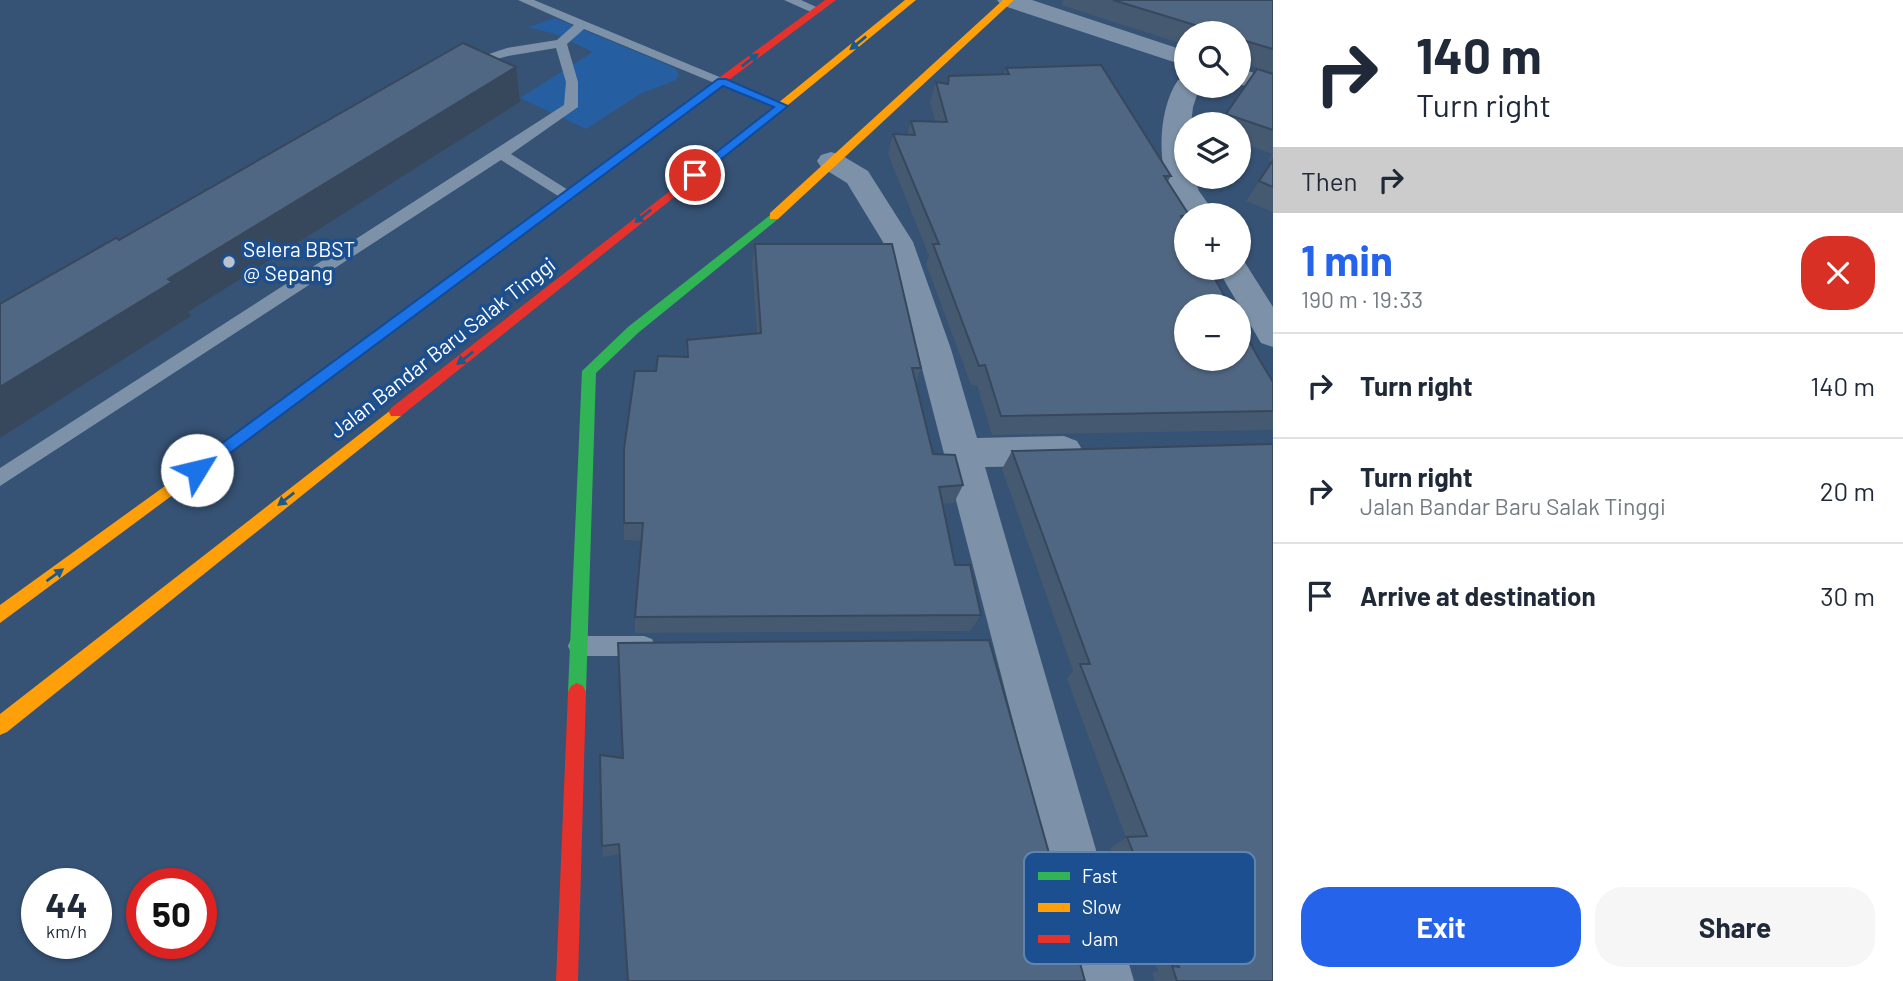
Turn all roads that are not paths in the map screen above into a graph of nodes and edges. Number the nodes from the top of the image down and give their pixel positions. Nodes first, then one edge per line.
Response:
1 (524, 0) edge
2 (790, 0) edge
3 (831, 0) edge
4 (911, 0) edge
5 (1009, 0) edge
6 (817, 10) junction
7 (582, 24) junction
8 (561, 43) junction
9 (1174, 55) edge
10 (458, 69) edge
11 (1251, 80) edge
12 (722, 81) junction
13 (1273, 87) edge
14 (1181, 98) edge
15 (782, 106) junction
16 (501, 154) junction
17 (831, 161) junction
18 (568, 196) junction
19 (1193, 203) edge
20 (1241, 280) edge
21 (1268, 318) edge
22 (1098, 450) edge
23 (963, 453) junction
24 (0, 478) edge
25 (0, 615) edge
26 (661, 645) edge
27 (579, 646) junction
28 (0, 726) edge
29 (1067, 852) edge
30 (1102, 964) edge
31 (567, 981) edge
32 (1107, 981) edge

1 - 7 lane
2 - 6 lane
3 - 6 main road
4 -> 15 main road, Jalan Bandar Baru Salak Tinggi
5 - 9 street
5 - 17 main road
12 -> 6 main road
7 - 8 lane
7 - 12 lane
8 - 10 lane
8 - 16 lane
11 - 13 street
12 - 15 lane
12 - 18 main road
14 - 19 street
15 -> 28 main road, Jalan Bandar Baru Salak Tinggi
16 - 18 lane
16 - 24 lane
17 - 23 street
17 - 27 main road
25 -> 18 main road
20 - 21 street
22 - 23 street
23 - 29 street
26 - 27 lane
27 - 31 main road
30 - 32 street

